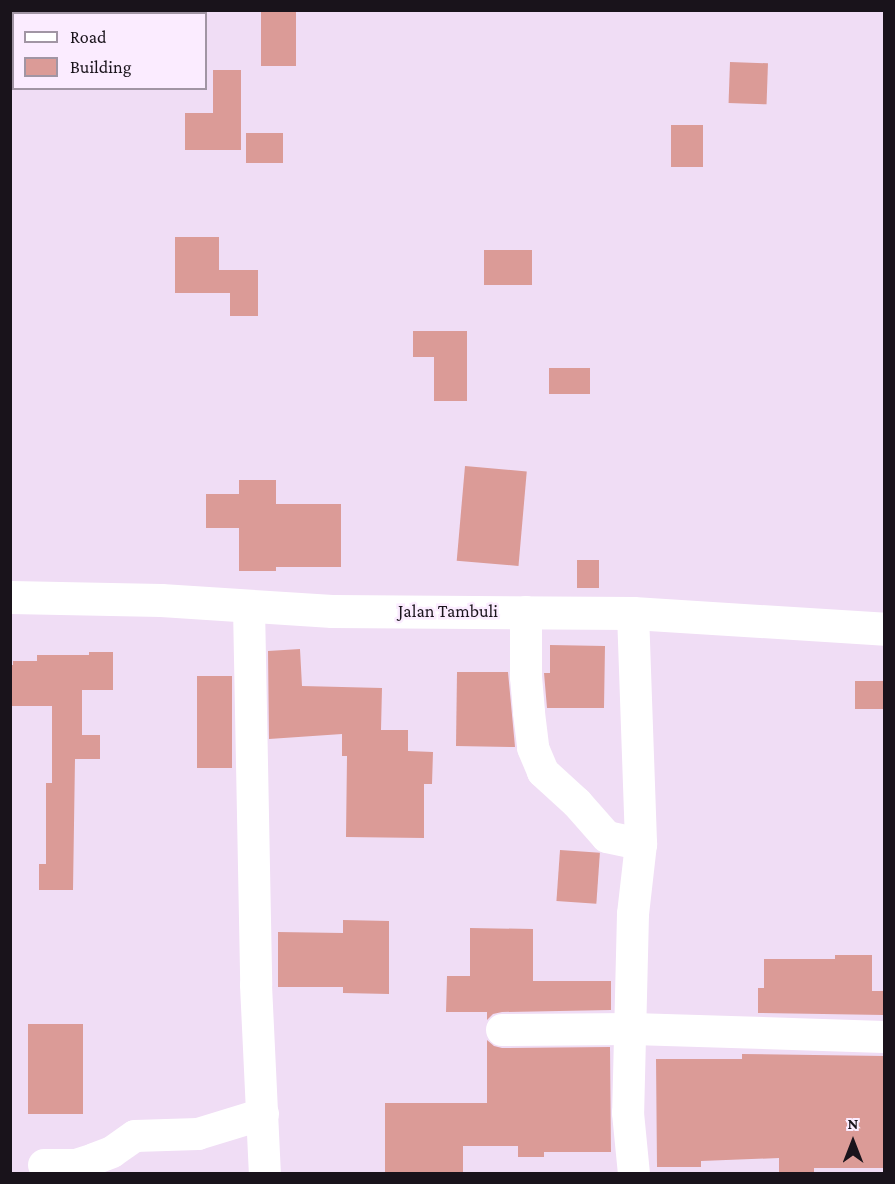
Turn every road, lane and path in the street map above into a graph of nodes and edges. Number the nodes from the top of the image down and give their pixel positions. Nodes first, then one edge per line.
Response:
1 (10, 597) edge
2 (249, 608) junction
3 (526, 612) junction
4 (633, 613) junction
5 (885, 629) edge
6 (640, 844) junction
7 (633, 1029) junction
8 (502, 1030) dead end
9 (885, 1037) edge
10 (263, 1114) junction
11 (44, 1165) dead end
12 (265, 1173) edge
13 (634, 1173) edge

1 - 2 street, Jalan Tambuli
2 - 3 street, Jalan Tambuli
2 - 10 street
3 - 4 street, Jalan Tambuli
3 - 6 street
4 - 5 street, Jalan Tambuli
4 - 6 street
6 - 7 street
7 - 8 street
7 - 9 street
7 - 13 street
10 - 11 street
10 - 12 street

